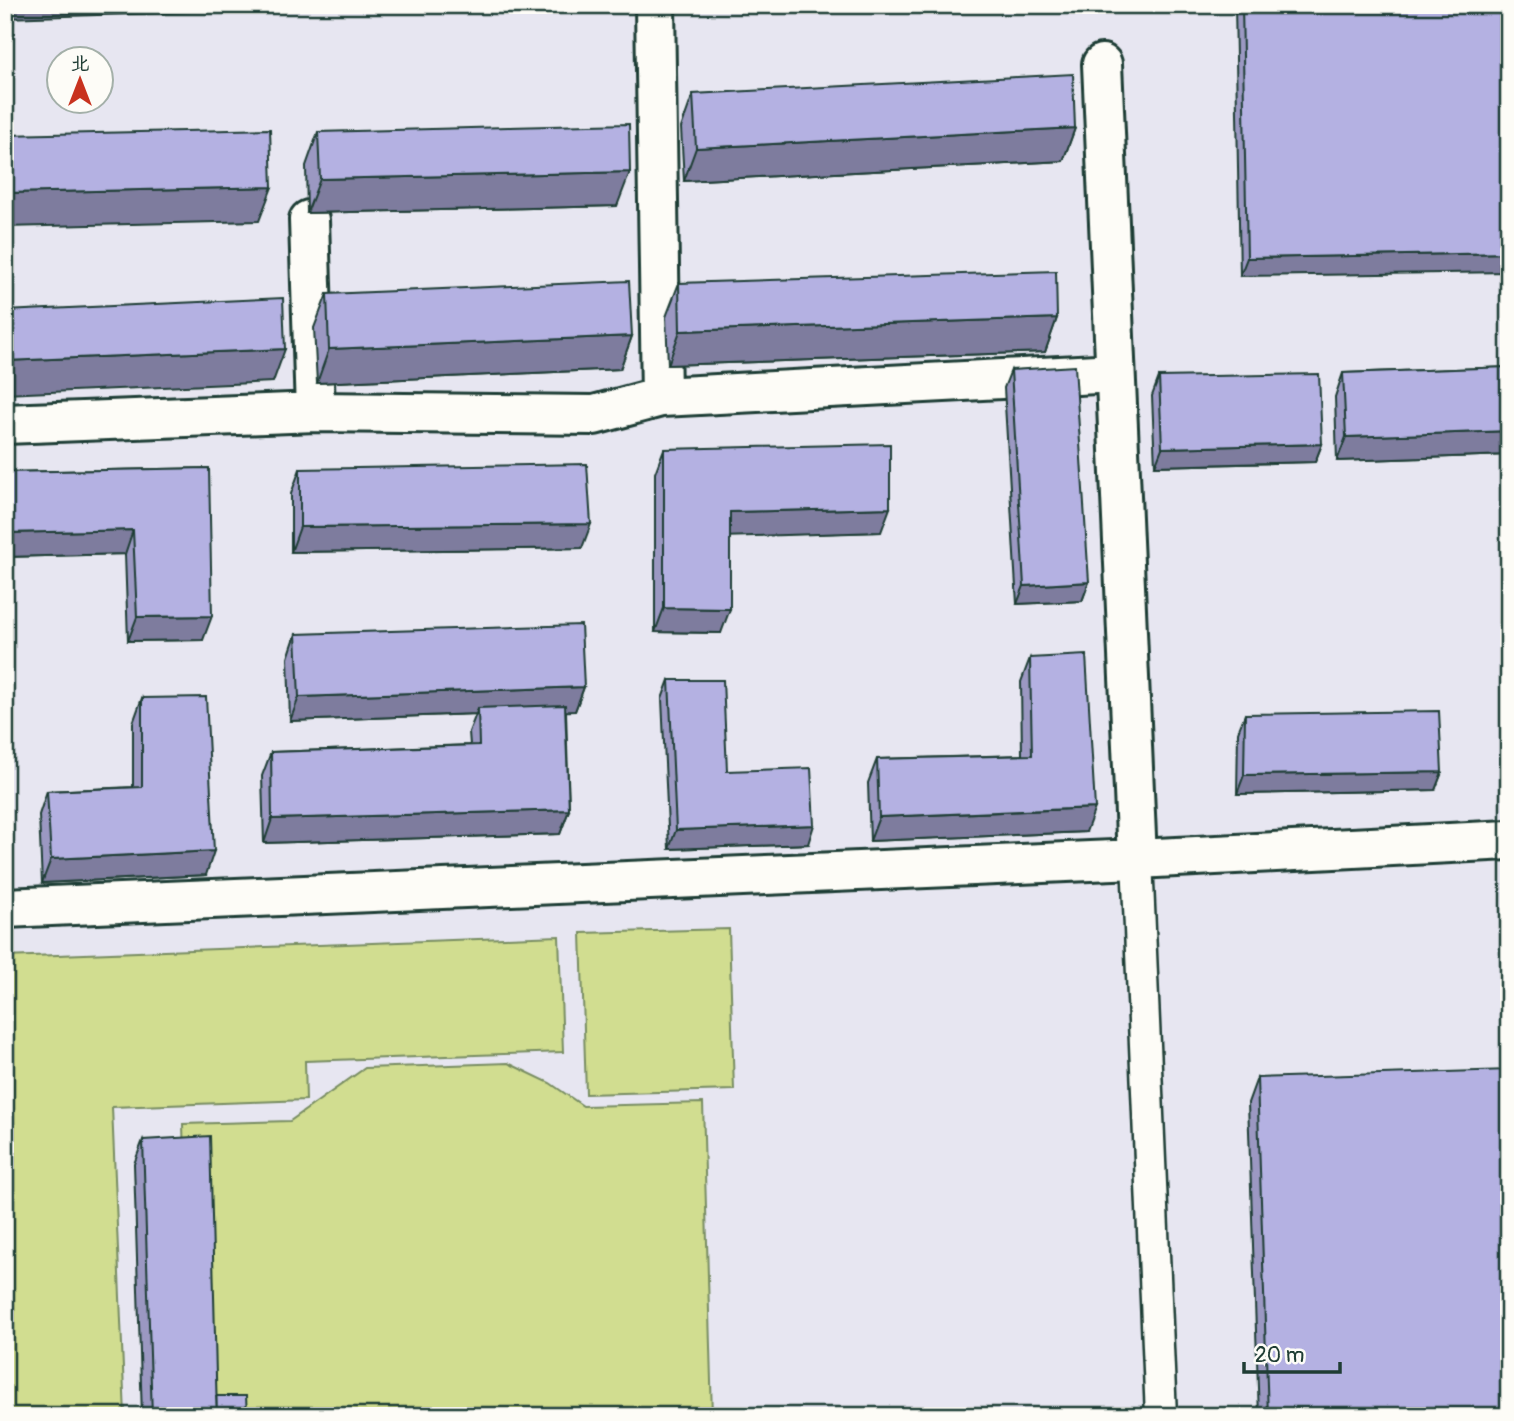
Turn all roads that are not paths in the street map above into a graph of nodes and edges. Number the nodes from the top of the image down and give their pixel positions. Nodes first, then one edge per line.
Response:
1 (655, 5) edge
2 (1102, 64) dead end
3 (309, 220) dead end
4 (1115, 373) junction
5 (661, 397) junction
6 (315, 412) junction
7 (5, 424) edge
8 (1509, 840) edge
9 (1137, 859) junction
10 (5, 908) edge
11 (1161, 1416) edge

1 - 5 street
2 - 4 street
3 - 6 street
4 - 5 street
4 - 9 street
5 - 6 street
6 - 7 street
8 - 9 street
9 - 10 street
9 - 11 street

